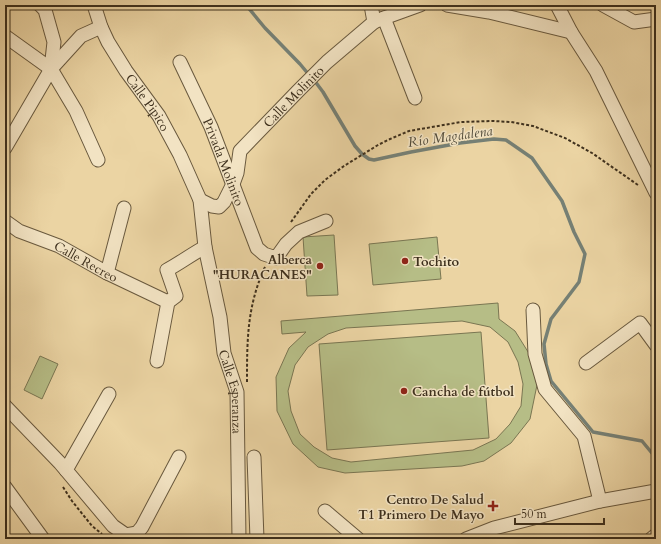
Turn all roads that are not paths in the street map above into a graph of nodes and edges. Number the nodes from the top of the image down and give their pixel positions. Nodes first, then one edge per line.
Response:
1 (40, 5) edge
2 (94, 5) edge
3 (371, 5) edge
4 (420, 5) edge
5 (447, 5) edge
6 (557, 5) edge
7 (603, 5) edge
8 (656, 19) edge
9 (379, 20) junction
10 (101, 27) junction
11 (571, 32) junction
12 (5, 36) edge
13 (180, 62) dead end
14 (52, 69) junction
15 (414, 98) dead end
16 (5, 148) edge
17 (98, 160) dead end
18 (233, 184) junction
19 (656, 193) edge
20 (200, 200) junction
21 (124, 208) dead end
22 (5, 221) edge
23 (326, 221) dead end
24 (205, 247) junction
25 (106, 273) junction
26 (168, 302) junction
27 (533, 310) dead end
28 (656, 345) edge
29 (157, 361) dead end
30 (586, 363) dead end
31 (109, 394) dead end
32 (5, 406) edge
33 (179, 457) dead end
34 (254, 457) dead end
35 (66, 470) junction
36 (5, 488) edge
37 (656, 491) edge
38 (600, 501) junction
39 (325, 511) dead end
40 (656, 535) edge
41 (43, 539) edge
42 (239, 539) edge
43 (257, 539) edge
44 (358, 539) edge
45 (466, 539) edge
46 (651, 539) edge

1 - 14 street
2 - 10 street, Calle Pipico
3 - 9 street
4 - 9 street, Calle Molinito
5 - 11 street
6 - 11 street
7 - 8 street
9 - 15 street
9 - 18 street, Calle Molinito
10 - 14 street
10 - 20 street, Calle Pipico
11 - 19 street
12 - 14 street
13 - 18 street, Privada Molinito
14 - 16 street
14 - 17 street
18 - 20 street, Calle Molinito
18 - 23 street, Privada Molinito
20 - 24 street, Calle Esperanza
21 - 25 street
22 - 25 street, Calle Recreo
24 - 26 street
24 - 42 street, Calle Esperanza
25 - 26 street, Calle Recreo
26 - 29 street
27 - 38 street
28 - 30 street
31 - 35 street
32 - 35 street
33 - 35 street
34 - 43 street
36 - 41 street
37 - 38 street
38 - 45 street
39 - 44 street
40 - 46 street

